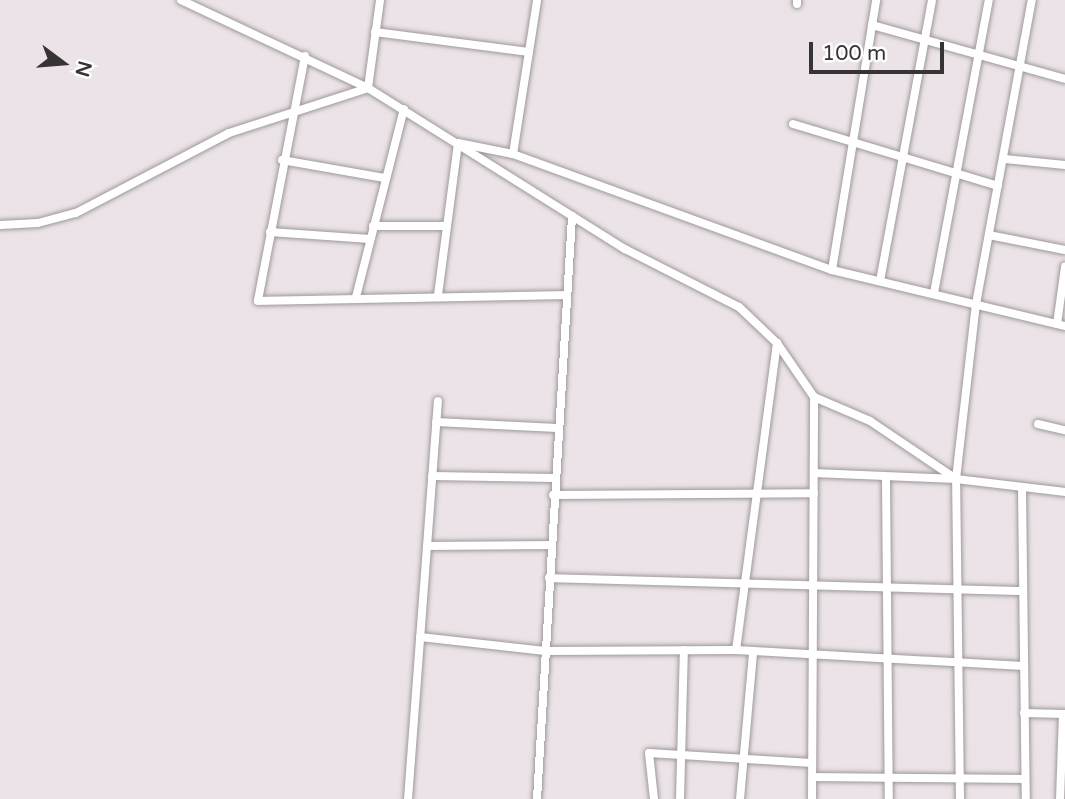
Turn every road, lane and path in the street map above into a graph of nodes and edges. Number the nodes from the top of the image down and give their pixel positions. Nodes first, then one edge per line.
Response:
1 (181, 0) edge
2 (380, 0) edge
3 (537, 0) edge
4 (876, 0) edge
5 (932, 0) edge
6 (989, 0) edge
7 (1031, 0) edge
8 (872, 25) junction
9 (375, 33) junction
10 (924, 40) junction
11 (529, 52) junction
12 (980, 55) junction
13 (305, 56) junction
14 (1020, 66) junction
15 (1065, 79) edge
16 (368, 88) junction
17 (404, 109) junction
18 (292, 110) junction
19 (793, 124) dead end
20 (853, 140) junction
21 (458, 143) junction
22 (513, 154) junction
23 (903, 155) junction
24 (1005, 159) junction
25 (282, 160) junction
26 (1065, 165) edge
27 (957, 173) junction
28 (384, 178) junction
29 (998, 186) junction
30 (572, 216) junction
31 (0, 225) edge
32 (373, 226) junction
33 (446, 226) junction
34 (270, 232) junction
35 (989, 234) junction
36 (370, 239) junction
37 (1065, 250) edge
38 (1065, 267) edge
39 (832, 270) junction
40 (880, 281) junction
41 (934, 293) junction
42 (438, 295) junction
43 (565, 295) junction
44 (356, 297) junction
45 (976, 304) junction
46 (1061, 325) edge
47 (777, 343) junction
48 (814, 397) junction
49 (438, 401) dead end
50 (436, 422) junction
51 (1038, 424) dead end
52 (557, 428) junction
53 (1065, 430) edge
54 (814, 473) junction
55 (432, 476) junction
56 (554, 478) junction
57 (886, 480) junction
58 (956, 480) junction
59 (1023, 489) junction
60 (1065, 492) edge
61 (757, 494) junction
62 (814, 494) junction
63 (553, 495) junction
64 (551, 545) junction
65 (427, 546) junction
66 (549, 578) junction
67 (745, 584) junction
68 (813, 585) junction
69 (887, 588) junction
70 (960, 589) junction
71 (1023, 591) junction
72 (420, 637) junction
73 (684, 650) junction
74 (736, 650) junction
75 (545, 651) junction
76 (753, 652) junction
77 (813, 655) junction
78 (888, 660) junction
79 (960, 663) junction
80 (1024, 666) junction
81 (1024, 713) junction
82 (1064, 714) edge
83 (678, 754) junction
84 (742, 758) junction
85 (812, 763) junction
86 (812, 777) junction
87 (889, 778) junction
88 (960, 778) junction
89 (1026, 779) junction
90 (408, 799) edge
91 (537, 799) edge
92 (654, 799) edge
93 (680, 799) edge
94 (740, 799) edge
95 (811, 799) edge
96 (889, 799) edge
97 (960, 799) edge
98 (1026, 799) edge
99 (1060, 799) edge

1 - 13 street
2 - 9 street
3 - 11 street
4 - 8 street
5 - 10 street
6 - 12 street
7 - 14 street
8 - 10 street
8 - 20 street
9 - 11 street
9 - 16 street
10 - 12 street
10 - 23 street
11 - 22 street
12 - 14 street
12 - 27 street
13 - 16 street
13 - 18 street
14 - 15 street
14 - 24 street
16 - 17 street
16 - 18 street
17 - 21 street
17 - 28 street
18 - 25 street
18 - 31 street
19 - 20 street
20 - 23 street
20 - 39 street
21 - 22 street
21 - 30 street
21 - 33 street
22 - 39 street
23 - 27 street
23 - 40 street
24 - 26 street
24 - 29 street
25 - 28 street
25 - 34 street
27 - 29 street
27 - 41 street
28 - 32 street
29 - 35 street
30 - 43 street
30 - 47 street
32 - 33 street
32 - 36 street
33 - 42 street
34 - 36 street
34 - 44 street
35 - 37 street
35 - 45 street
36 - 44 street
38 - 46 street
39 - 40 street
40 - 41 street
41 - 45 street
42 - 43 street
42 - 44 street
43 - 52 street
45 - 46 street
45 - 58 street
47 - 48 street
47 - 61 street
48 - 54 street
48 - 58 street
49 - 50 street
50 - 52 street
50 - 55 street
51 - 53 street
52 - 56 street
54 - 57 street
54 - 62 street
55 - 56 street
55 - 65 street
56 - 63 street
57 - 58 street
57 - 69 street
58 - 59 street
58 - 70 street
59 - 60 street
59 - 71 street
61 - 62 street
61 - 63 street
61 - 67 street
62 - 68 street
63 - 64 street
64 - 65 street
64 - 66 street
65 - 72 street
66 - 67 street
66 - 75 street
67 - 68 street
67 - 74 street
68 - 69 street
68 - 77 street
69 - 70 street
69 - 78 street
70 - 71 street
70 - 79 street
71 - 80 street
72 - 75 street
72 - 90 street
73 - 74 street
73 - 75 street
73 - 83 street
74 - 76 street
75 - 91 street
76 - 77 street
76 - 84 street
77 - 78 street
77 - 85 street
78 - 79 street
78 - 87 street
79 - 80 street
79 - 88 street
80 - 81 street
81 - 82 street
81 - 89 street
82 - 99 street
83 - 84 street
83 - 92 street
83 - 93 street
84 - 85 street
84 - 94 street
85 - 86 street
86 - 87 street
86 - 95 street
87 - 88 street
87 - 96 street
88 - 89 street
88 - 97 street
89 - 98 street

